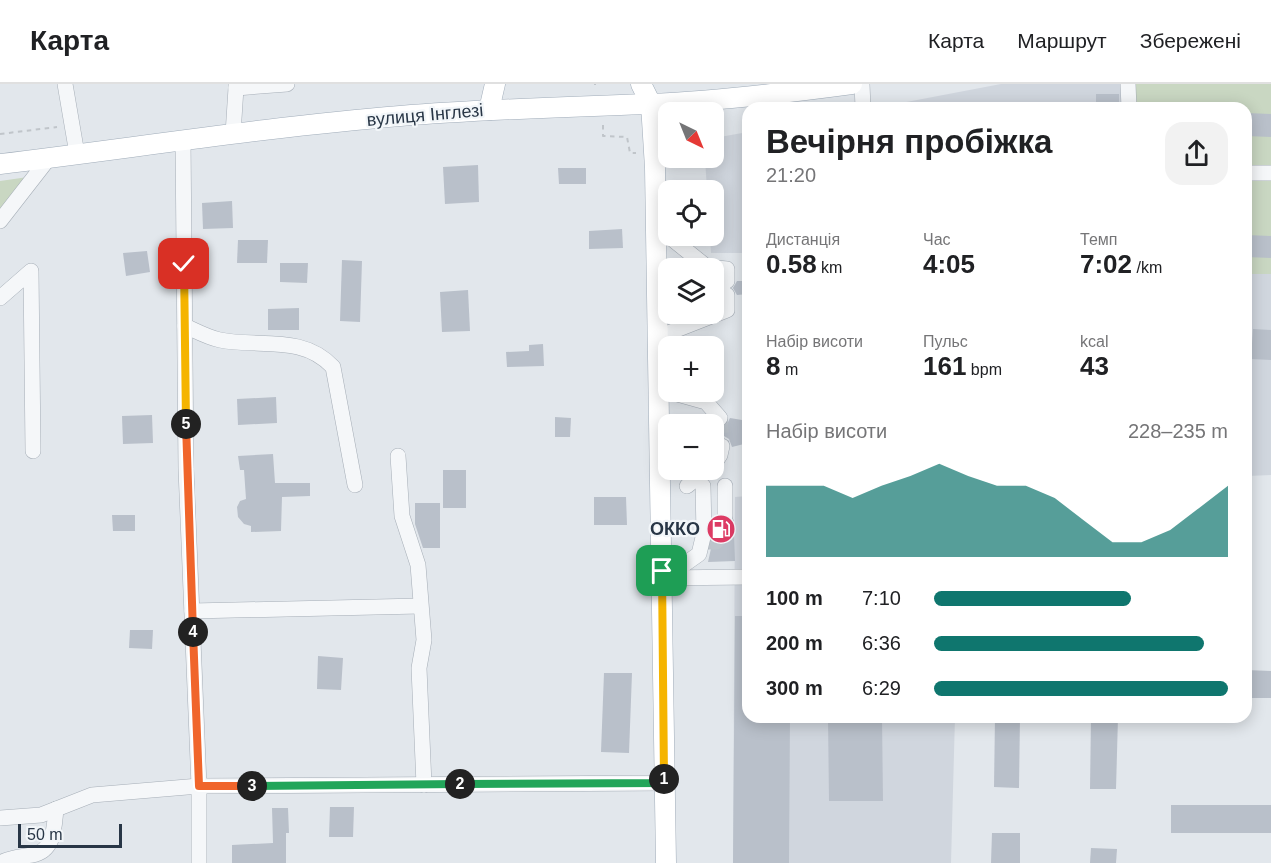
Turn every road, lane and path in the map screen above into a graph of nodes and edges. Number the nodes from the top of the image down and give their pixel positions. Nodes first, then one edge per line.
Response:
1 (65, 84) edge
2 (287, 84) edge
3 (495, 84) edge
4 (641, 84) edge
5 (770, 84) edge
6 (852, 84) edge
7 (861, 84) edge
8 (1128, 84) edge
9 (236, 86) edge
10 (791, 92) junction
11 (862, 102) edge
12 (1129, 102) edge
13 (651, 104) junction
14 (489, 110) junction
15 (72, 125) junction
16 (603, 125) dead end
17 (0, 134) edge
18 (233, 134) junction
19 (183, 140) junction
20 (636, 153) dead end
21 (76, 154) junction
22 (49, 158) junction
23 (0, 164) edge
24 (1252, 173) edge
25 (1271, 173) edge
26 (0, 221) edge
27 (656, 226) junction
28 (0, 298) edge
29 (185, 326) junction
30 (661, 336) edge
31 (658, 337) edge
32 (666, 402) edge
33 (706, 402) edge
34 (716, 414) tunnel mouth
35 (33, 451) dead end
36 (398, 456) dead end
37 (694, 480) edge
38 (355, 485) dead end
39 (687, 486) dead end
40 (703, 486) dead end
41 (725, 486) dead end
42 (725, 516) tunnel mouth
43 (662, 574) junction
44 (742, 577) edge
45 (420, 606) junction
46 (192, 611) junction
47 (664, 783) junction
48 (424, 785) junction
49 (199, 786) junction
50 (56, 809) junction
51 (0, 818) edge
52 (0, 863) edge
53 (199, 863) edge
54 (666, 863) edge

1 - 15 street
2 - 9 street
3 - 14 main road
4 - 13 main road
5 - 10 main road
6 - 10 main road, вулиця Інглезі
7 - 11 street
8 - 12 street
9 - 18 street
10 - 13 main road, вулиця Інглезі
13 - 14 main road, вулиця Інглезі
13 - 27 main road
14 - 18 main road, вулиця Інглезі
15 - 17 path
15 - 21 street
16 - 20 path
18 - 19 main road, вулиця Інглезі
19 - 21 main road, вулиця Інглезі
19 - 29 street
21 - 22 main road, вулиця Інглезі
22 - 23 main road, вулиця Інглезі
22 - 26 street
24 - 25 street
27 - 30 street
27 - 31 main road
28 - 35 street
29 - 38 street
29 - 46 street
32 - 43 main road
33 - 34 street
36 - 45 street
37 - 39 street
40 - 43 street
41 - 42 street
43 - 44 street
43 - 47 main road
45 - 46 street
45 - 48 street
46 - 49 street
47 - 48 street
47 - 54 main road
48 - 49 street
49 - 50 street
49 - 53 street
50 - 51 street
50 - 52 street

